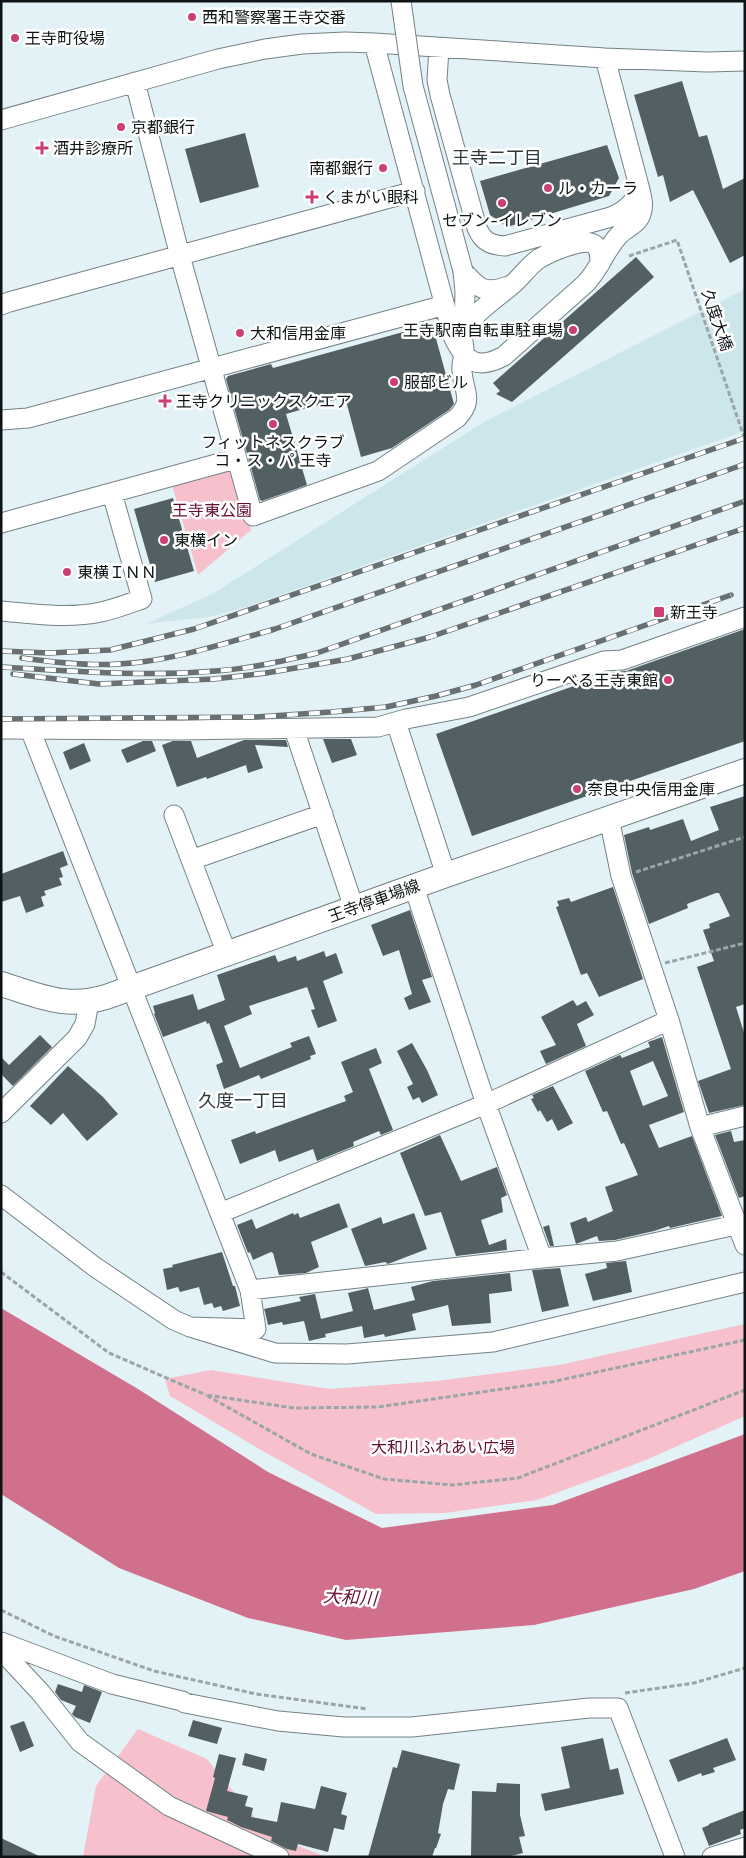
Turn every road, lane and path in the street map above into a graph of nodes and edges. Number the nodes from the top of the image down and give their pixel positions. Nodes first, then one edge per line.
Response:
1 (401, 1) edge
2 (374, 43) junction
3 (439, 48) junction
4 (604, 58) junction
5 (745, 61) edge
6 (135, 82) junction
7 (1, 120) edge
8 (640, 190) junction
9 (415, 191) junction
10 (586, 224) junction
11 (537, 238) junction
12 (610, 247) junction
13 (180, 256) junction
14 (629, 256) dead end
15 (600, 264) junction
16 (462, 271) junction
17 (513, 284) junction
18 (1, 305) edge
19 (445, 305) junction
20 (464, 328) junction
21 (464, 353) junction
22 (211, 368) junction
23 (1, 420) edge
24 (744, 437) edge
25 (236, 459) junction
26 (112, 493) junction
27 (1, 523) edge
28 (1, 611) edge
29 (745, 617) edge
30 (396, 722) junction
31 (294, 728) junction
32 (1, 729) edge
33 (30, 729) junction
34 (745, 771) edge
35 (323, 814) junction
36 (174, 815) dead end
37 (609, 818) junction
38 (745, 837) edge
39 (191, 860) junction
40 (446, 875) junction
41 (621, 876) junction
42 (414, 887) junction
43 (354, 908) junction
44 (745, 943) edge
45 (227, 954) junction
46 (650, 968) junction
47 (1, 984) edge
48 (132, 988) junction
49 (89, 1002) junction
50 (669, 1020) junction
51 (486, 1104) junction
52 (1, 1113) edge
53 (745, 1116) edge
54 (700, 1127) junction
55 (1, 1195) edge
56 (220, 1213) junction
57 (742, 1224) edge
58 (745, 1244) edge
59 (542, 1258) junction
60 (1, 1272) edge
61 (745, 1282) edge
62 (250, 1290) junction
63 (190, 1327) junction
64 (745, 1340) edge
65 (745, 1390) edge
66 (206, 1395) junction
67 (1, 1610) edge
68 (1, 1642) edge
69 (1, 1650) edge
70 (745, 1668) edge
71 (617, 1694) dead end
72 (369, 1709) dead end
73 (745, 1847) edge
74 (279, 1857) edge
75 (675, 1857) edge
76 (712, 1857) edge

1 - 16 street, bridge
2 - 3 street
2 - 6 street
2 - 9 street
3 - 4 street
3 - 11 street
4 - 5 street
4 - 8 street
6 - 7 street
6 - 13 street
8 - 10 street
8 - 12 street
9 - 13 street
9 - 19 street
10 - 11 street
10 - 12 street
11 - 17 street
12 - 15 street
13 - 18 street
13 - 22 street
14 - 24 path, 久度大橋
15 - 17 street
15 - 21 street
16 - 17 street
16 - 20 street
17 - 20 street
19 - 21 street
19 - 22 street
20 - 21 street
21 - 25 street
22 - 23 street
22 - 25 street
25 - 26 street
26 - 27 street
26 - 28 street
29 - 30 street
30 - 31 street
30 - 40 street
31 - 33 street
31 - 35 street
32 - 33 street
33 - 48 street
34 - 37 main road, 王寺停車場線
35 - 39 street
35 - 43 street
36 - 39 street
37 - 40 main road, 王寺停車場線
37 - 41 street
38 - 41 path
39 - 45 street
40 - 42 main road, 王寺停車場線
41 - 46 street
42 - 43 main road, 王寺停車場線
42 - 51 street
43 - 45 main road, 王寺停車場線
44 - 46 path
45 - 48 main road, 王寺停車場線
46 - 50 street
47 - 49 main road, 王寺停車場線
48 - 49 main road, 王寺停車場線
48 - 56 street
49 - 52 street
50 - 51 street
50 - 54 street
51 - 56 street
51 - 59 street
53 - 54 street
54 - 57 street
55 - 63 street
56 - 62 street
57 - 58 street
57 - 59 street
59 - 62 street
60 - 66 path
61 - 63 street
62 - 63 street
64 - 66 path
65 - 66 path
67 - 72 path
68 - 75 street
69 - 74 street
70 - 71 path
73 - 76 street

